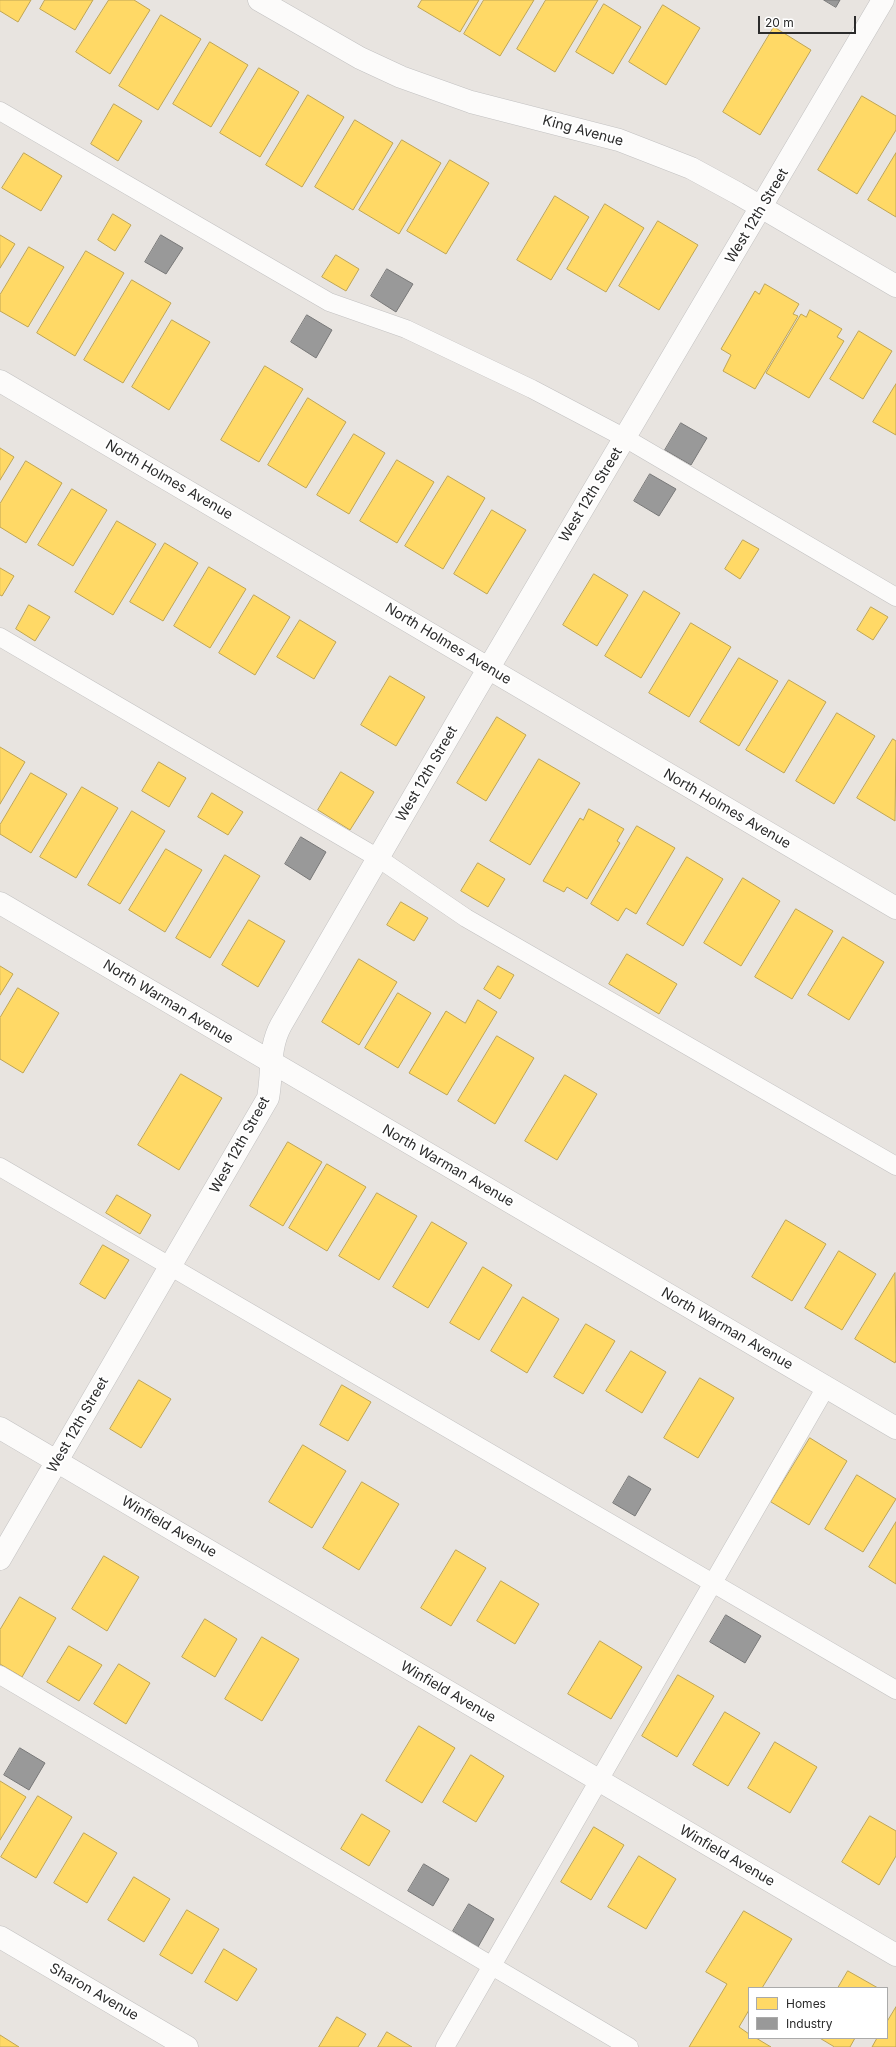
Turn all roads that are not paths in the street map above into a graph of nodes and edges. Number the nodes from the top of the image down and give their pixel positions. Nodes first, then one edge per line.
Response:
1 (260, 0) edge
2 (883, 0) edge
3 (0, 111) edge
4 (762, 208) junction
5 (896, 286) edge
6 (0, 381) edge
7 (625, 438) junction
8 (896, 597) edge
9 (0, 637) edge
10 (489, 668) junction
11 (378, 858) junction
12 (0, 903) edge
13 (896, 908) edge
14 (273, 1064) junction
15 (896, 1166) edge
16 (0, 1167) edge
17 (171, 1265) junction
18 (826, 1387) junction
19 (0, 1428) edge
20 (896, 1428) edge
21 (57, 1461) junction
22 (0, 1559) edge
23 (712, 1582) junction
24 (0, 1676) edge
25 (896, 1690) edge
26 (598, 1780) junction
27 (0, 1937) edge
28 (896, 1955) edge
29 (493, 1967) junction
30 (187, 2047) edge
31 (445, 2047) edge
32 (629, 2047) edge

1 - 4 street, King Avenue
2 - 4 street, West 12th Street
3 - 7 lane
4 - 5 street, King Avenue
4 - 7 street, West 12th Street
6 - 10 street, North Holmes Avenue
7 - 8 lane
7 - 10 street, West 12th Street
9 - 11 lane
10 - 11 street, West 12th Street
10 - 13 street, North Holmes Avenue
11 - 14 street, West 12th Street
11 - 15 lane
12 - 14 street, North Warman Avenue
14 - 17 street, West 12th Street
14 - 18 street, North Warman Avenue
16 - 17 lane
17 - 21 street, West 12th Street
17 - 23 lane
18 - 20 street, North Warman Avenue
18 - 23 lane
19 - 21 street, Winfield Avenue
21 - 22 street, West 12th Street
21 - 26 street, Winfield Avenue
23 - 25 lane
23 - 26 lane
24 - 29 lane
26 - 28 street, Winfield Avenue
26 - 29 lane
27 - 30 street, Sharon Avenue
29 - 31 lane
29 - 32 lane

